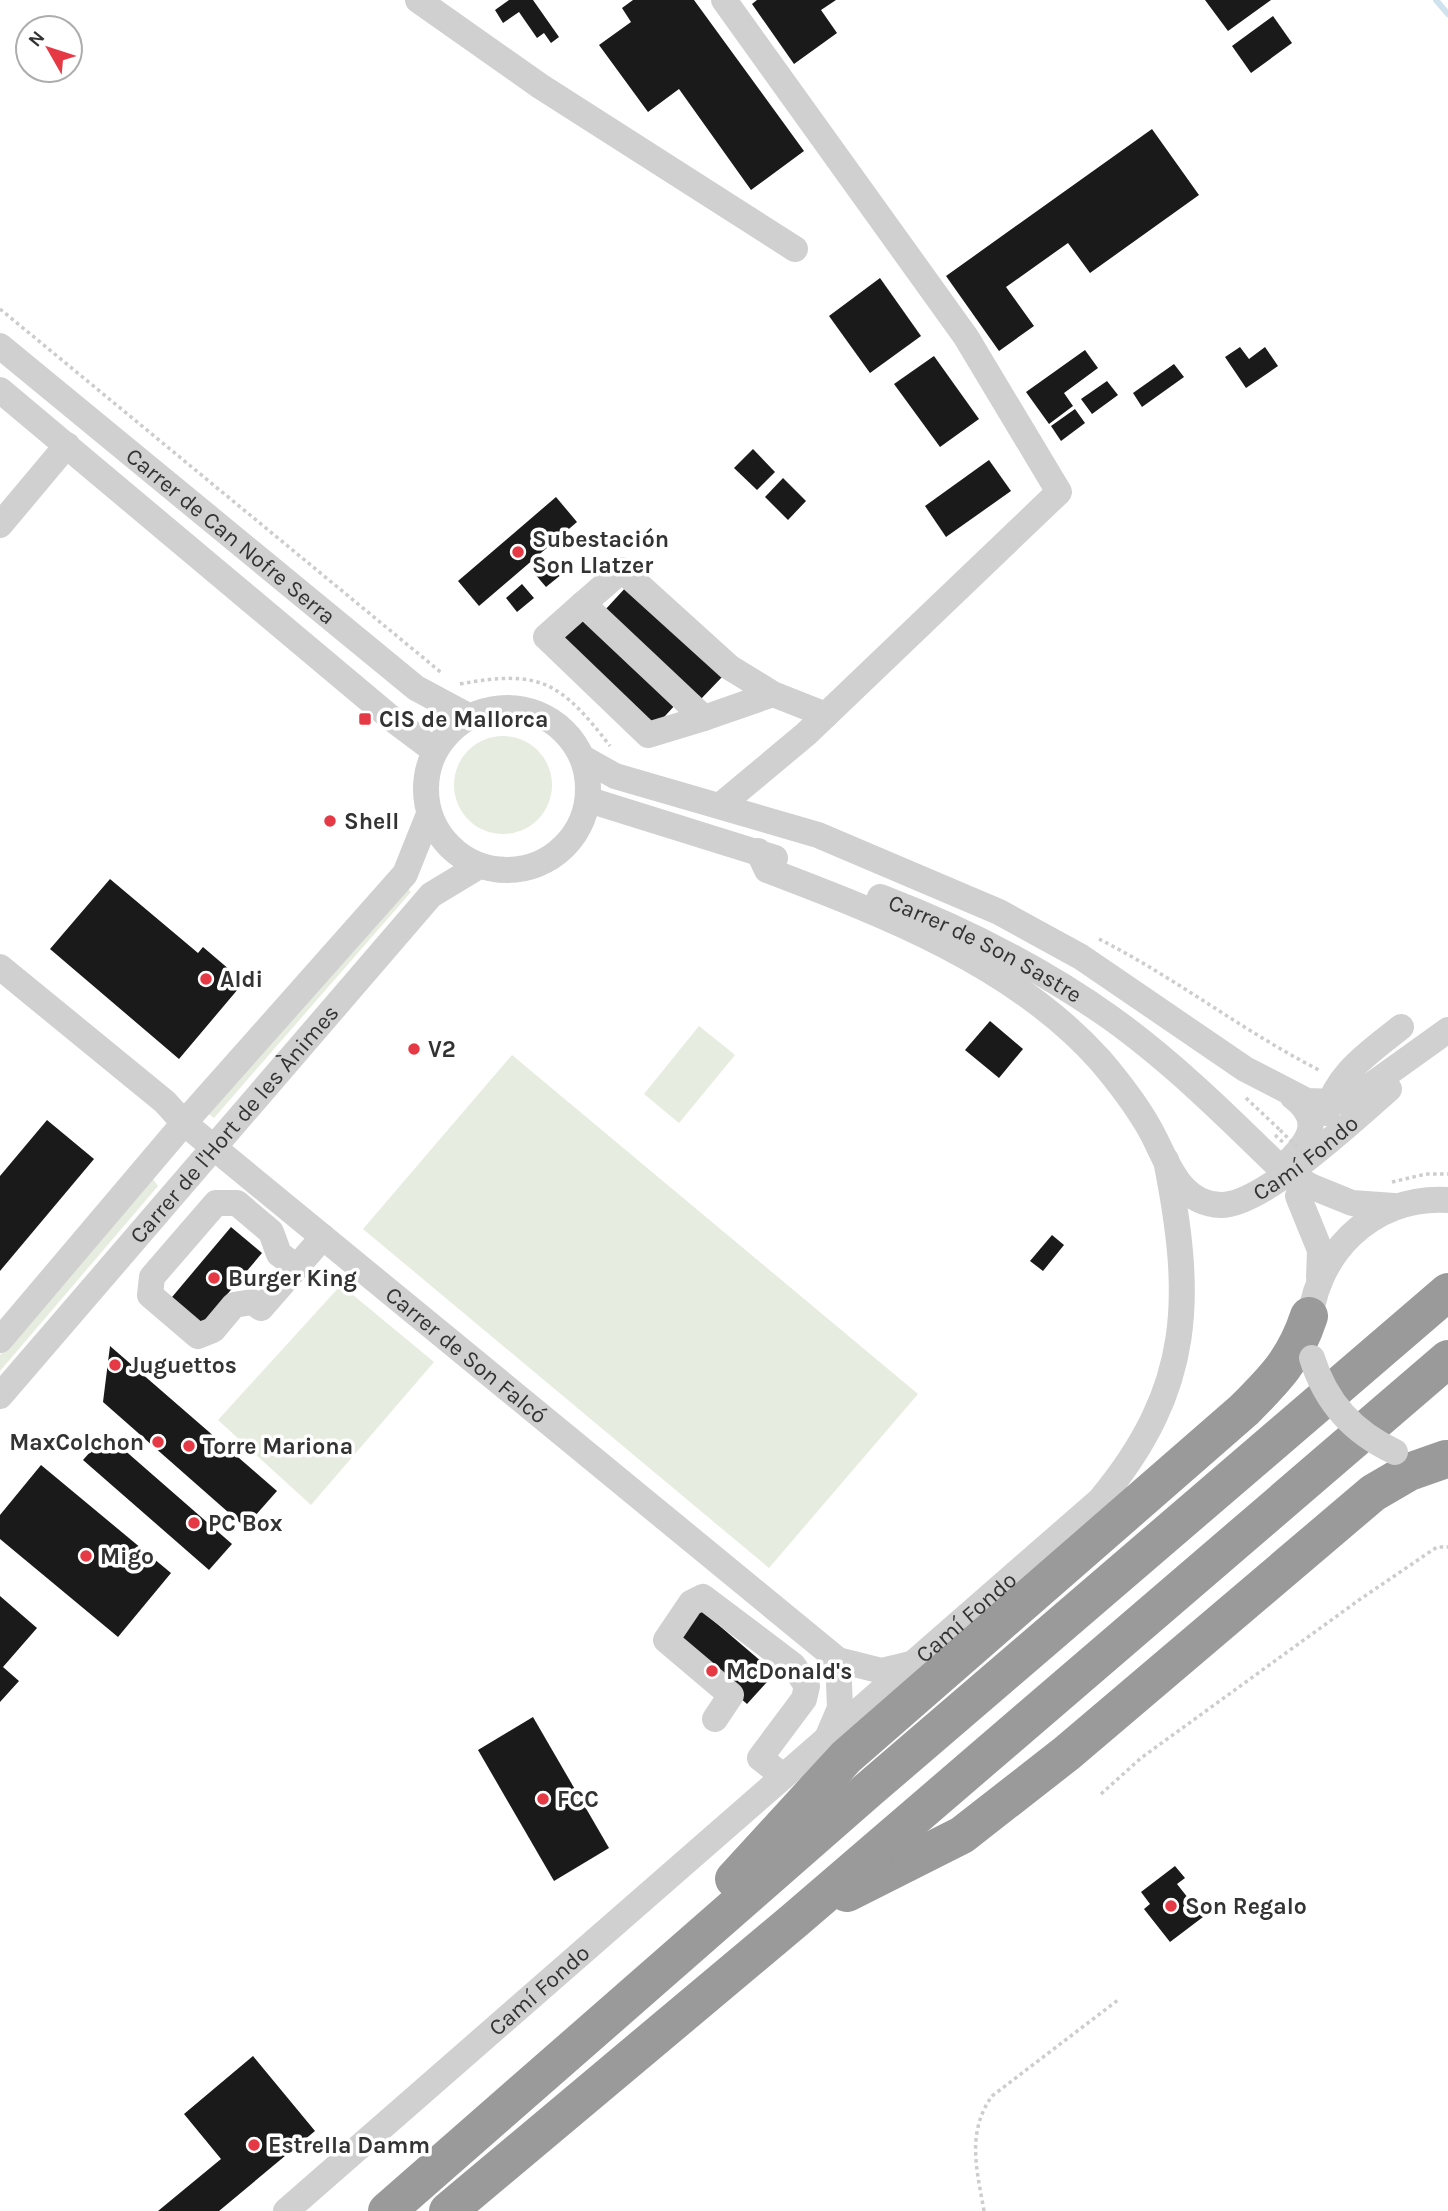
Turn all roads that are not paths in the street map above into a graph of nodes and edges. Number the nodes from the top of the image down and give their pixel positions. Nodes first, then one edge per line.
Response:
1 (418, 0) edge
2 (724, 0) edge
3 (795, 249) dead end
4 (0, 346) edge
5 (0, 390) edge
6 (67, 445) junction
7 (0, 526) edge
8 (583, 604) junction
9 (773, 694) junction
10 (825, 715) junction
11 (470, 717) junction
12 (704, 718) junction
13 (435, 751) junction
14 (583, 758) junction
15 (589, 800) junction
16 (721, 806) junction
17 (429, 814) junction
18 (758, 851) junction
19 (479, 866) junction
20 (0, 967) edge
21 (1164, 1013) junction
22 (1401, 1027) dead end
23 (1448, 1032) edge
24 (1334, 1092) junction
25 (1292, 1096) junction
26 (184, 1123) junction
27 (1305, 1145) junction
28 (213, 1146) junction
29 (1166, 1160) junction
30 (1268, 1167) junction
31 (1304, 1191) junction
32 (1448, 1199) edge
33 (1396, 1206) junction
34 (323, 1237) junction
35 (296, 1267) junction
36 (1448, 1292) edge
37 (1314, 1298) junction
38 (0, 1340) edge
39 (1448, 1359) edge
40 (0, 1396) edge
41 (1447, 1459) edge
42 (921, 1659) junction
43 (838, 1660) junction
44 (715, 1719) dead end
45 (823, 1742) junction
46 (783, 1776) junction
47 (795, 1920) junction
48 (604, 2022) junction
49 (286, 2211) edge
50 (387, 2211) edge
51 (448, 2211) edge

1 - 3 street
2 - 10 street
4 - 11 street, Carrer de Can Nofre Serra
5 - 6 street, Carrer de Can Nofre Serra
6 - 7 street
6 - 13 street, Carrer de Can Nofre Serra
8 - 9 street
8 - 12 street
8 - 12 street
9 - 10 street
9 - 12 street
10 - 16 street
11 - 13 street
11 - 14 street
13 - 17 street
14 - 15 street
14 - 16 street
15 - 18 street, Carrer de Son Sastre
15 - 19 street
16 - 21 street
17 - 19 street
17 - 26 street, Carrer de l'Hort de les Ànimes
18 - 29 street
18 - 30 street, Carrer de Son Sastre
19 - 28 street, Carrer de l'Hort de les Ànimes
20 - 26 street, Carrer de Son Falcó
21 - 24 street
21 - 25 street
22 - 24 street
23 - 24 street
23 - 30 street, Camí Fondo
24 - 25 street
24 - 27 street
25 - 27 street
26 - 28 street, Carrer de Son Falcó
26 - 38 street, Carrer de l'Hort de les Ànimes
27 - 30 street
28 - 34 street, Carrer de Son Falcó
28 - 40 street, Carrer de l'Hort de les Ànimes
29 - 30 street, Camí Fondo
29 - 42 street, Camí Fondo
30 - 31 street, Carrer de Son Sastre
31 - 33 street
31 - 37 street, Carrer de Son Sastre
32 - 33 street
33 - 37 street
34 - 35 street
34 - 43 street, Carrer de Son Falcó
35 - 35 street
36 - 48 highway
37 - 41 street, Carrer de Son Sastre, bridge
37 - 48 highway
39 - 47 highway
41 - 47 highway
42 - 43 street
42 - 45 street, Camí Fondo
43 - 45 street
44 - 46 street
45 - 46 street, Camí Fondo
46 - 49 street, Camí Fondo
47 - 51 highway
48 - 50 highway

